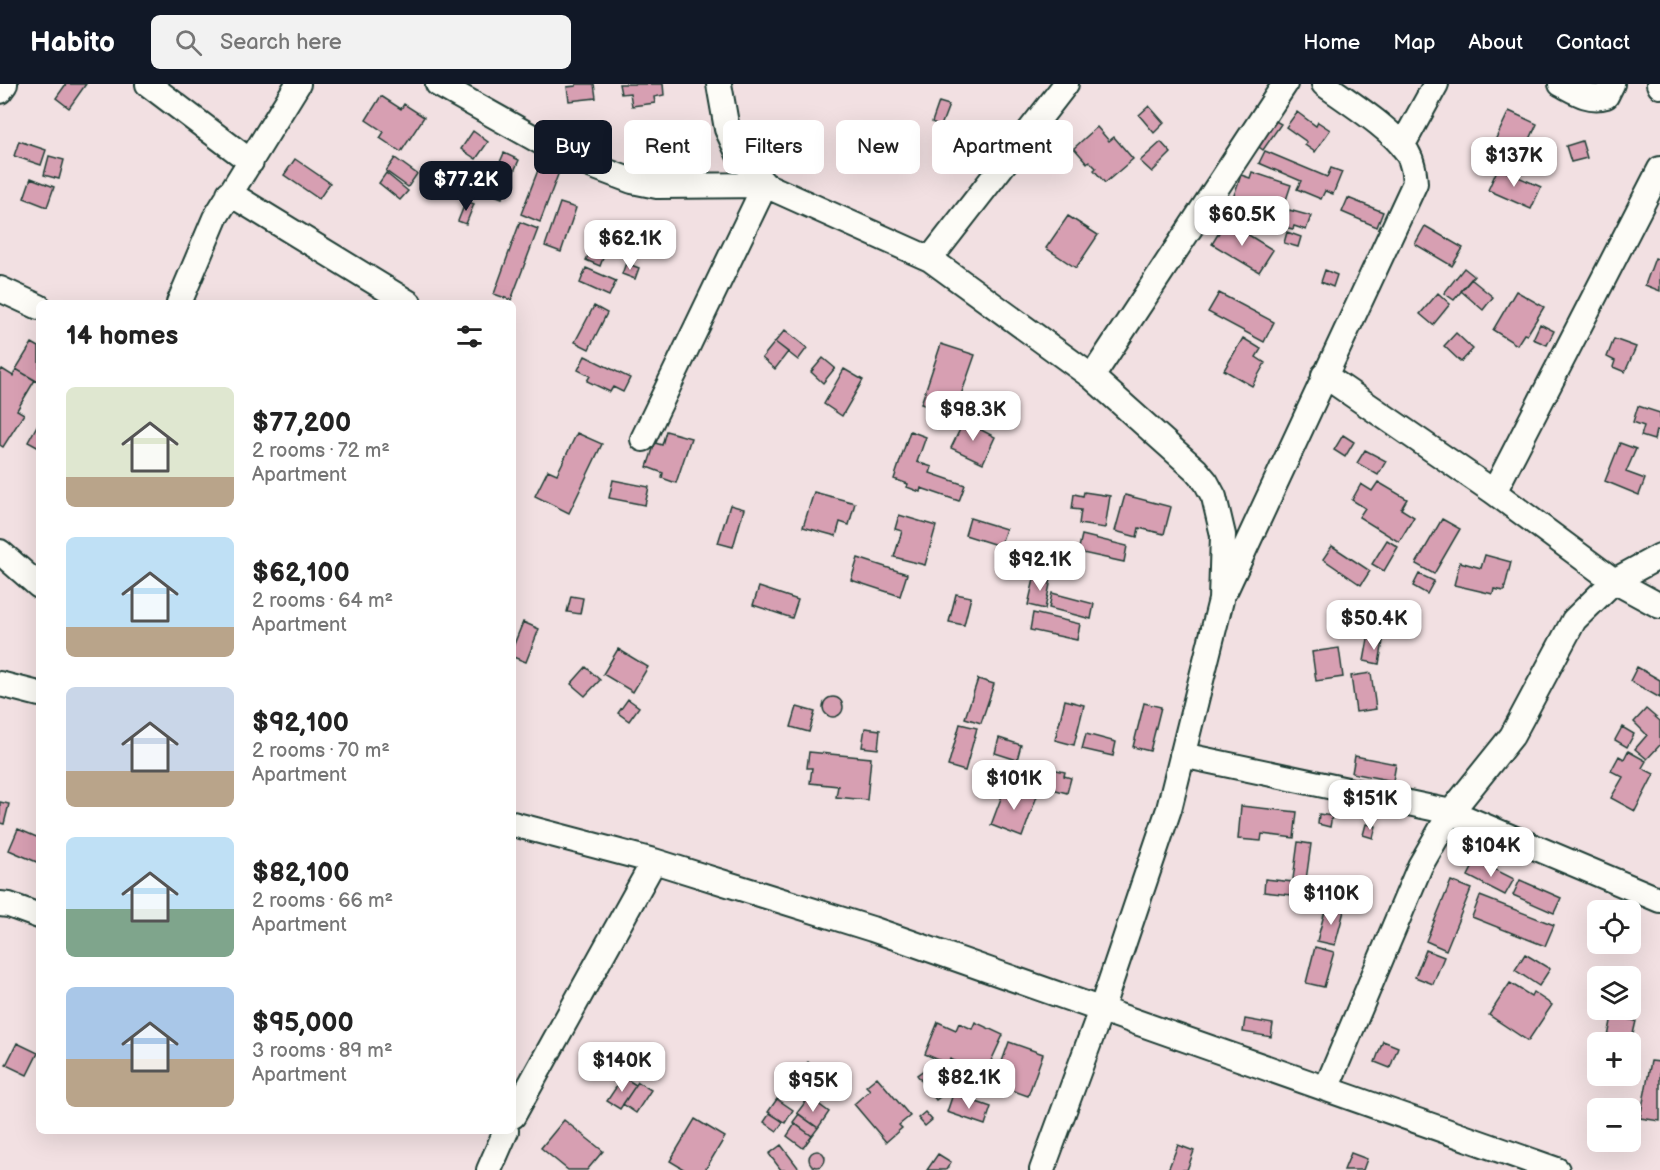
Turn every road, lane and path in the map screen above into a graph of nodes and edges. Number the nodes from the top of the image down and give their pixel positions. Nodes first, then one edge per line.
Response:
1 (5, 84) edge
2 (148, 84) edge
3 (298, 84) edge
4 (438, 84) edge
5 (719, 84) edge
6 (1066, 84) edge
7 (1285, 84) edge
8 (1324, 84) edge
9 (1436, 84) edge
10 (1561, 84) edge
11 (1612, 84) edge
12 (0, 91) edge
13 (1402, 146) junction
14 (251, 162) junction
15 (1660, 169) edge
16 (765, 185) junction
17 (229, 193) junction
18 (930, 259) junction
19 (0, 289) edge
20 (180, 300) edge
21 (404, 300) edge
22 (36, 306) edge
23 (1324, 375) junction
24 (1092, 376) junction
25 (643, 438) dead end
26 (1494, 492) junction
27 (0, 552) edge
28 (1660, 556) edge
29 (1614, 581) junction
30 (36, 583) edge
31 (1221, 600) junction
32 (1660, 606) edge
33 (0, 684) edge
34 (36, 693) edge
35 (1182, 755) junction
36 (1451, 812) junction
37 (516, 825) edge
38 (654, 861) junction
39 (1660, 900) edge
40 (0, 904) edge
41 (36, 915) edge
42 (1101, 1010) junction
43 (1326, 1089) junction
44 (516, 1111) edge
45 (505, 1134) edge
46 (489, 1170) edge
47 (1042, 1170) edge
48 (1557, 1170) edge

1 - 12 street
2 - 14 street
3 - 14 street
4 - 16 street
5 - 16 street
6 - 18 street
7 - 24 street
8 - 13 street
9 - 13 street
10 - 11 street
13 - 23 street
14 - 17 street
15 - 26 street
16 - 18 street
16 - 25 street
17 - 20 street
17 - 21 street
18 - 24 street
19 - 22 street
23 - 26 street
23 - 31 street
24 - 31 street
26 - 29 street
27 - 30 street
28 - 29 street
29 - 32 street
29 - 36 street
31 - 35 street
33 - 34 street
35 - 36 street
35 - 42 street
36 - 39 street
36 - 43 street
37 - 38 street
38 - 42 street
38 - 44 street
40 - 41 street
42 - 43 street
42 - 47 street
43 - 48 street
45 - 46 street

